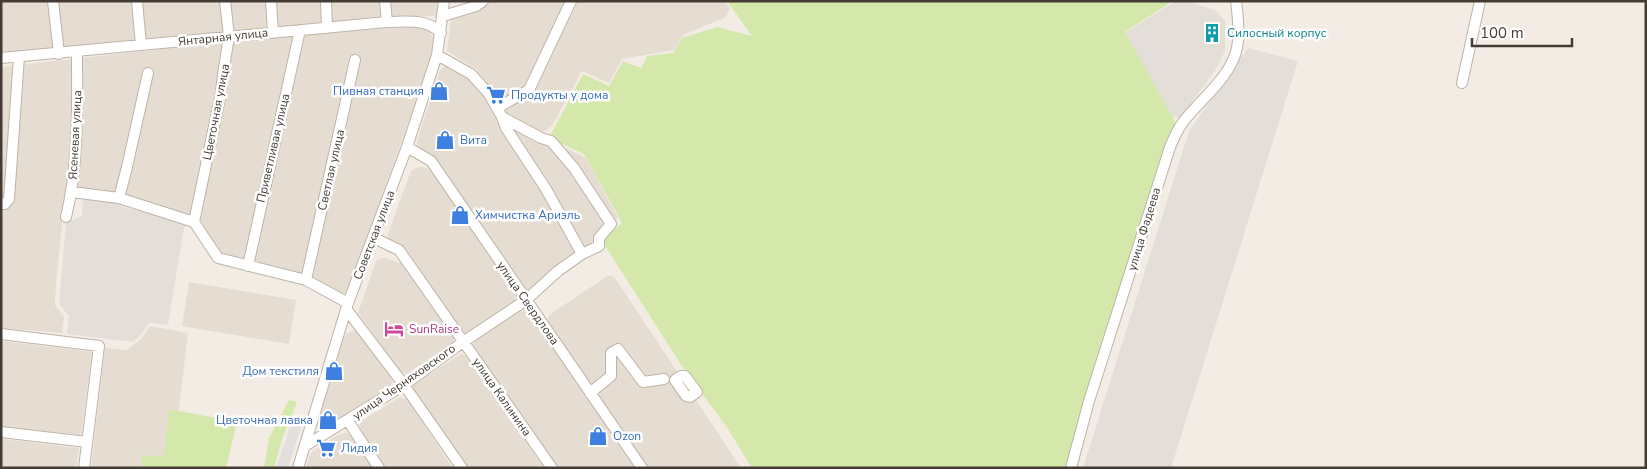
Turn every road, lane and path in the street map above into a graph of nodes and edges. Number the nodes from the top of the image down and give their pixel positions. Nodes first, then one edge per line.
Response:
1 (53, 1) edge
2 (137, 1) edge
3 (225, 1) edge
4 (271, 1) edge
5 (326, 1) edge
6 (385, 1) edge
7 (444, 1) edge
8 (483, 1) edge
9 (571, 1) edge
10 (1480, 1) edge
11 (1236, 3) edge
12 (443, 16) junction
13 (387, 22) junction
14 (327, 28) junction
15 (300, 30) junction
16 (273, 32) junction
17 (441, 34) junction
18 (229, 36) junction
19 (141, 45) junction
20 (77, 52) junction
21 (59, 54) junction
22 (437, 54) junction
23 (1, 58) edge
24 (19, 58) junction
25 (355, 60) dead end
26 (148, 73) dead end
27 (1462, 83) dead end
28 (499, 112) junction
29 (407, 147) junction
30 (72, 192) junction
31 (118, 198) junction
32 (1, 204) edge
33 (66, 217) dead end
34 (194, 222) junction
35 (374, 238) junction
36 (582, 254) junction
37 (248, 266) junction
38 (306, 280) junction
39 (526, 300) junction
40 (348, 306) junction
41 (1, 334) edge
42 (463, 342) junction
43 (664, 379) dead end
44 (404, 385) junction
45 (590, 392) junction
46 (348, 421) junction
47 (1, 432) edge
48 (87, 442) junction
49 (305, 446) junction
50 (84, 468) edge
51 (298, 468) edge
52 (379, 468) edge
53 (462, 468) edge
54 (552, 468) edge
55 (642, 468) edge
56 (1071, 468) edge

1 - 21 street
2 - 19 street
3 - 18 street, Цветочная улица
4 - 16 street
5 - 14 street
6 - 13 street
7 - 12 street, Советская улица
8 - 12 street
9 - 28 street
10 - 27 street
11 - 56 street, улица Фадеева
12 - 17 street, Советская улица
13 - 14 street, Янтарная улица
13 - 17 street, Янтарная улица
14 - 15 street, Янтарная улица
15 - 16 street, Янтарная улица
15 - 37 street, Приветливая улица
16 - 18 street, Янтарная улица
17 - 22 street, Советская улица
18 - 19 street, Янтарная улица
18 - 34 street, Цветочная улица
19 - 20 street, Янтарная улица
20 - 21 street, Янтарная улица
20 - 30 street, Ясеневая улица
21 - 24 street, Янтарная улица
22 - 28 street
22 - 29 street, Советская улица
23 - 24 street, Янтарная улица
24 - 32 street
25 - 38 street, Светлая улица
26 - 31 street
28 - 36 street
28 - 36 street, улица Черняховского
29 - 35 street, Советская улица
29 - 39 street, улица Свердлова
30 - 31 street
30 - 33 street, Ясеневая улица
31 - 34 street
34 - 37 street
35 - 40 street, Советская улица
35 - 42 street, улица Калинина
36 - 39 street, улица Черняховского
37 - 38 street
38 - 40 street
39 - 42 street, улица Черняховского
39 - 45 street, улица Свердлова
40 - 44 street
40 - 49 street, Советская улица
41 - 48 street
42 - 44 street, улица Черняховского
42 - 54 street, улица Калинина
43 - 45 street
44 - 46 street, улица Черняховского
44 - 53 street
45 - 55 street, улица Свердлова
46 - 49 street, улица Черняховского
46 - 52 street
47 - 48 street
48 - 50 street
49 - 51 street, Советская улица

